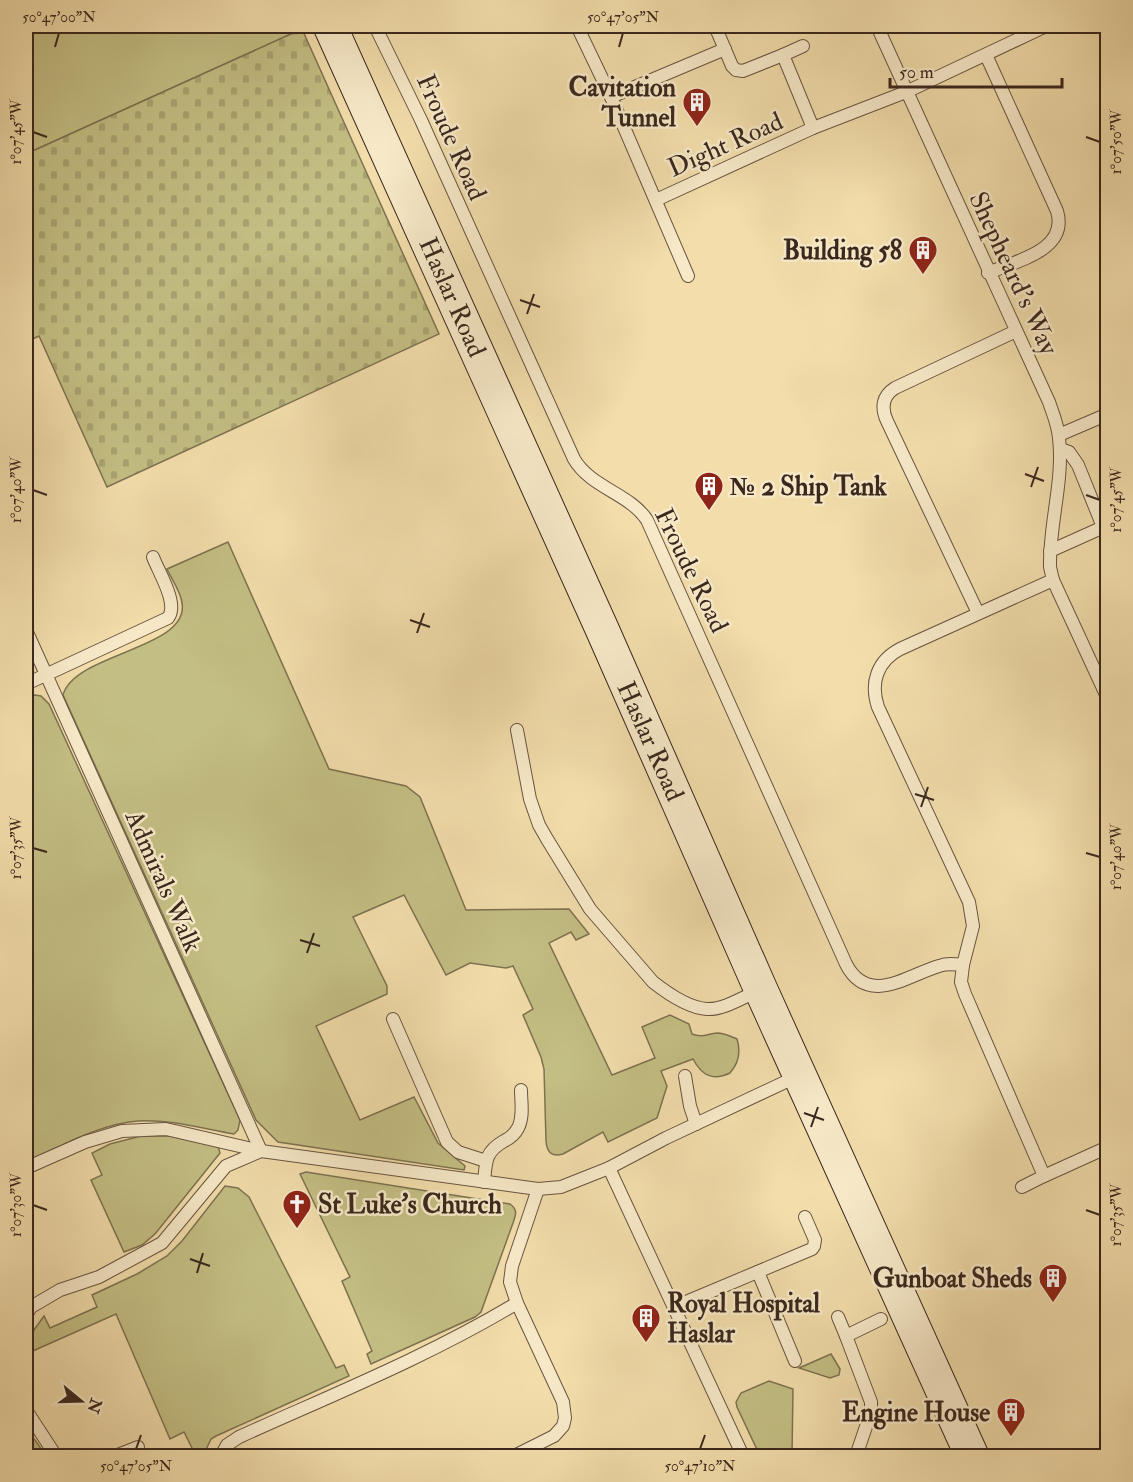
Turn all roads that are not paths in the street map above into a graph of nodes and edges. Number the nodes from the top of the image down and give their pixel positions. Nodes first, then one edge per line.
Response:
1 (330, 26) edge
2 (375, 26) edge
3 (577, 26) edge
4 (715, 26) edge
5 (877, 26) edge
6 (1046, 26) edge
7 (803, 46) dead end
8 (725, 49) junction
9 (783, 55) junction
10 (986, 55) junction
11 (906, 92) junction
12 (611, 97) junction
13 (813, 128) junction
14 (656, 200) junction
15 (988, 273) junction
16 (688, 276) dead end
17 (1016, 331) junction
18 (1107, 414) edge
19 (1059, 435) junction
20 (1060, 449) junction
21 (1105, 526) edge
22 (1050, 551) junction
23 (153, 557) dead end
24 (1053, 580) junction
25 (978, 613) junction
26 (26, 630) edge
27 (46, 675) junction
28 (26, 684) edge
29 (1107, 699) edge
30 (517, 730) dead end
31 (963, 965) junction
32 (761, 990) junction
33 (393, 1019) dead end
34 (799, 1075) junction
35 (686, 1076) dead end
36 (521, 1090) dead end
37 (696, 1124) junction
38 (1107, 1147) edge
39 (261, 1150) junction
40 (486, 1161) junction
41 (609, 1167) junction
42 (26, 1168) edge
43 (1044, 1176) junction
44 (484, 1182) junction
45 (1022, 1187) dead end
46 (538, 1189) junction
47 (804, 1217) dead end
48 (758, 1272) junction
49 (517, 1303) junction
50 (674, 1307) junction
51 (26, 1315) edge
52 (838, 1317) dead end
53 (881, 1319) dead end
54 (846, 1336) junction
55 (795, 1360) dead end
56 (26, 1410) edge
57 (138, 1446) dead end
58 (56, 1456) edge
59 (115, 1456) edge
60 (220, 1456) edge
61 (494, 1456) edge
62 (513, 1456) edge
63 (743, 1456) edge
64 (856, 1456) edge
65 (972, 1456) edge

1 - 32 street, Haslar Road
2 - 31 lane, Froude Road
3 - 12 lane
4 - 8 lane
5 - 11 lane, Shepheard's Way
6 - 10 lane, Dight Road
7 - 9 lane
8 - 9 lane
8 - 12 lane
9 - 13 lane
10 - 11 lane, Dight Road
10 - 15 lane
11 - 13 lane, Dight Road
11 - 15 lane, Shepheard's Way
12 - 14 lane
13 - 14 lane, Dight Road
14 - 16 lane
15 - 17 lane, Shepheard's Way
17 - 19 lane, Shepheard's Way
17 - 25 lane
18 - 19 lane
19 - 20 lane, Shepheard's Way
20 - 21 lane
20 - 22 lane, Shepheard's Way
21 - 22 lane
22 - 24 lane, Shepheard's Way
23 - 27 lane
24 - 25 lane
24 - 29 lane, Shepheard's Way
25 - 31 lane
26 - 27 lane, Admirals Walk
27 - 28 lane
27 - 39 lane, Admirals Walk
30 - 32 lane
31 - 43 lane
32 - 34 street, Haslar Road
33 - 40 lane
34 - 37 lane
34 - 65 street, Haslar Road
35 - 37 lane
36 - 40 lane
37 - 41 lane
38 - 43 lane
39 - 42 lane
39 - 44 lane
39 - 51 lane
40 - 44 lane
41 - 46 lane
41 - 50 lane
43 - 45 lane
44 - 46 lane
46 - 49 lane
47 - 48 lane
48 - 50 lane
48 - 55 lane
49 - 60 lane
49 - 62 lane
50 - 63 lane
52 - 54 lane
53 - 54 lane
54 - 64 lane
56 - 58 lane
57 - 59 lane
61 - 62 lane

